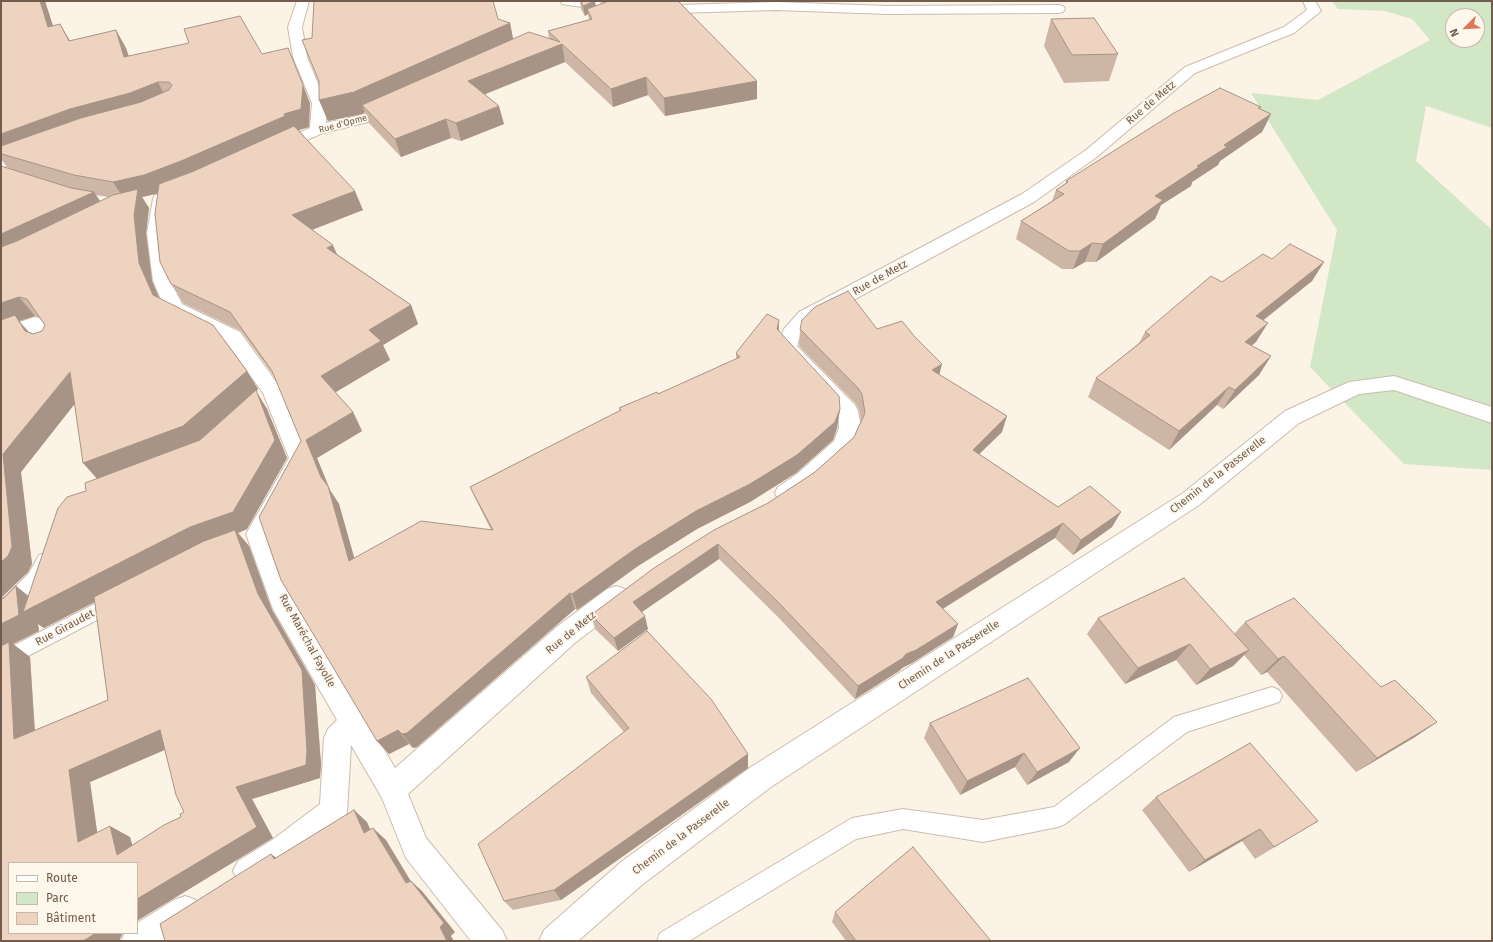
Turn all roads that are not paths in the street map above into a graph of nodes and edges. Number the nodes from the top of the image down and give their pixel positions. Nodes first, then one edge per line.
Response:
1 (303, 1) edge
2 (567, 1) edge
3 (1310, 1) edge
4 (722, 4) edge
5 (1058, 9) dead end
6 (613, 11) junction
7 (593, 19) edge
8 (410, 98) edge
9 (318, 130) junction
10 (47, 146) edge
11 (262, 154) edge
12 (4, 170) edge
13 (160, 199) edge
14 (1, 335) edge
15 (49, 344) edge
16 (1492, 415) edge
17 (772, 501) edge
18 (53, 547) edge
19 (628, 588) edge
20 (128, 595) edge
21 (1, 611) edge
22 (1, 661) edge
23 (1272, 696) dead end
24 (353, 723) junction
25 (392, 788) junction
26 (137, 941) edge
27 (491, 941) edge
28 (555, 941) edge
29 (668, 941) edge

1 - 9 street
2 - 6 street
3 - 17 street, Rue de Metz
4 - 5 street
4 - 6 street
6 - 7 street
8 - 9 street, Rue d'Opme
9 - 11 street, Rue d'Opme
10 - 12 street
13 - 24 street, Rue Maréchal Fayolle
14 - 15 street
16 - 28 street, Chemin de la Passerelle
18 - 21 street
19 - 25 street, Rue de Metz
20 - 22 lane, Rue Giraudet
23 - 29 lane
24 - 25 street, Rue Maréchal Fayolle
24 - 26 street
25 - 27 street, Rue Maréchal Fayolle

